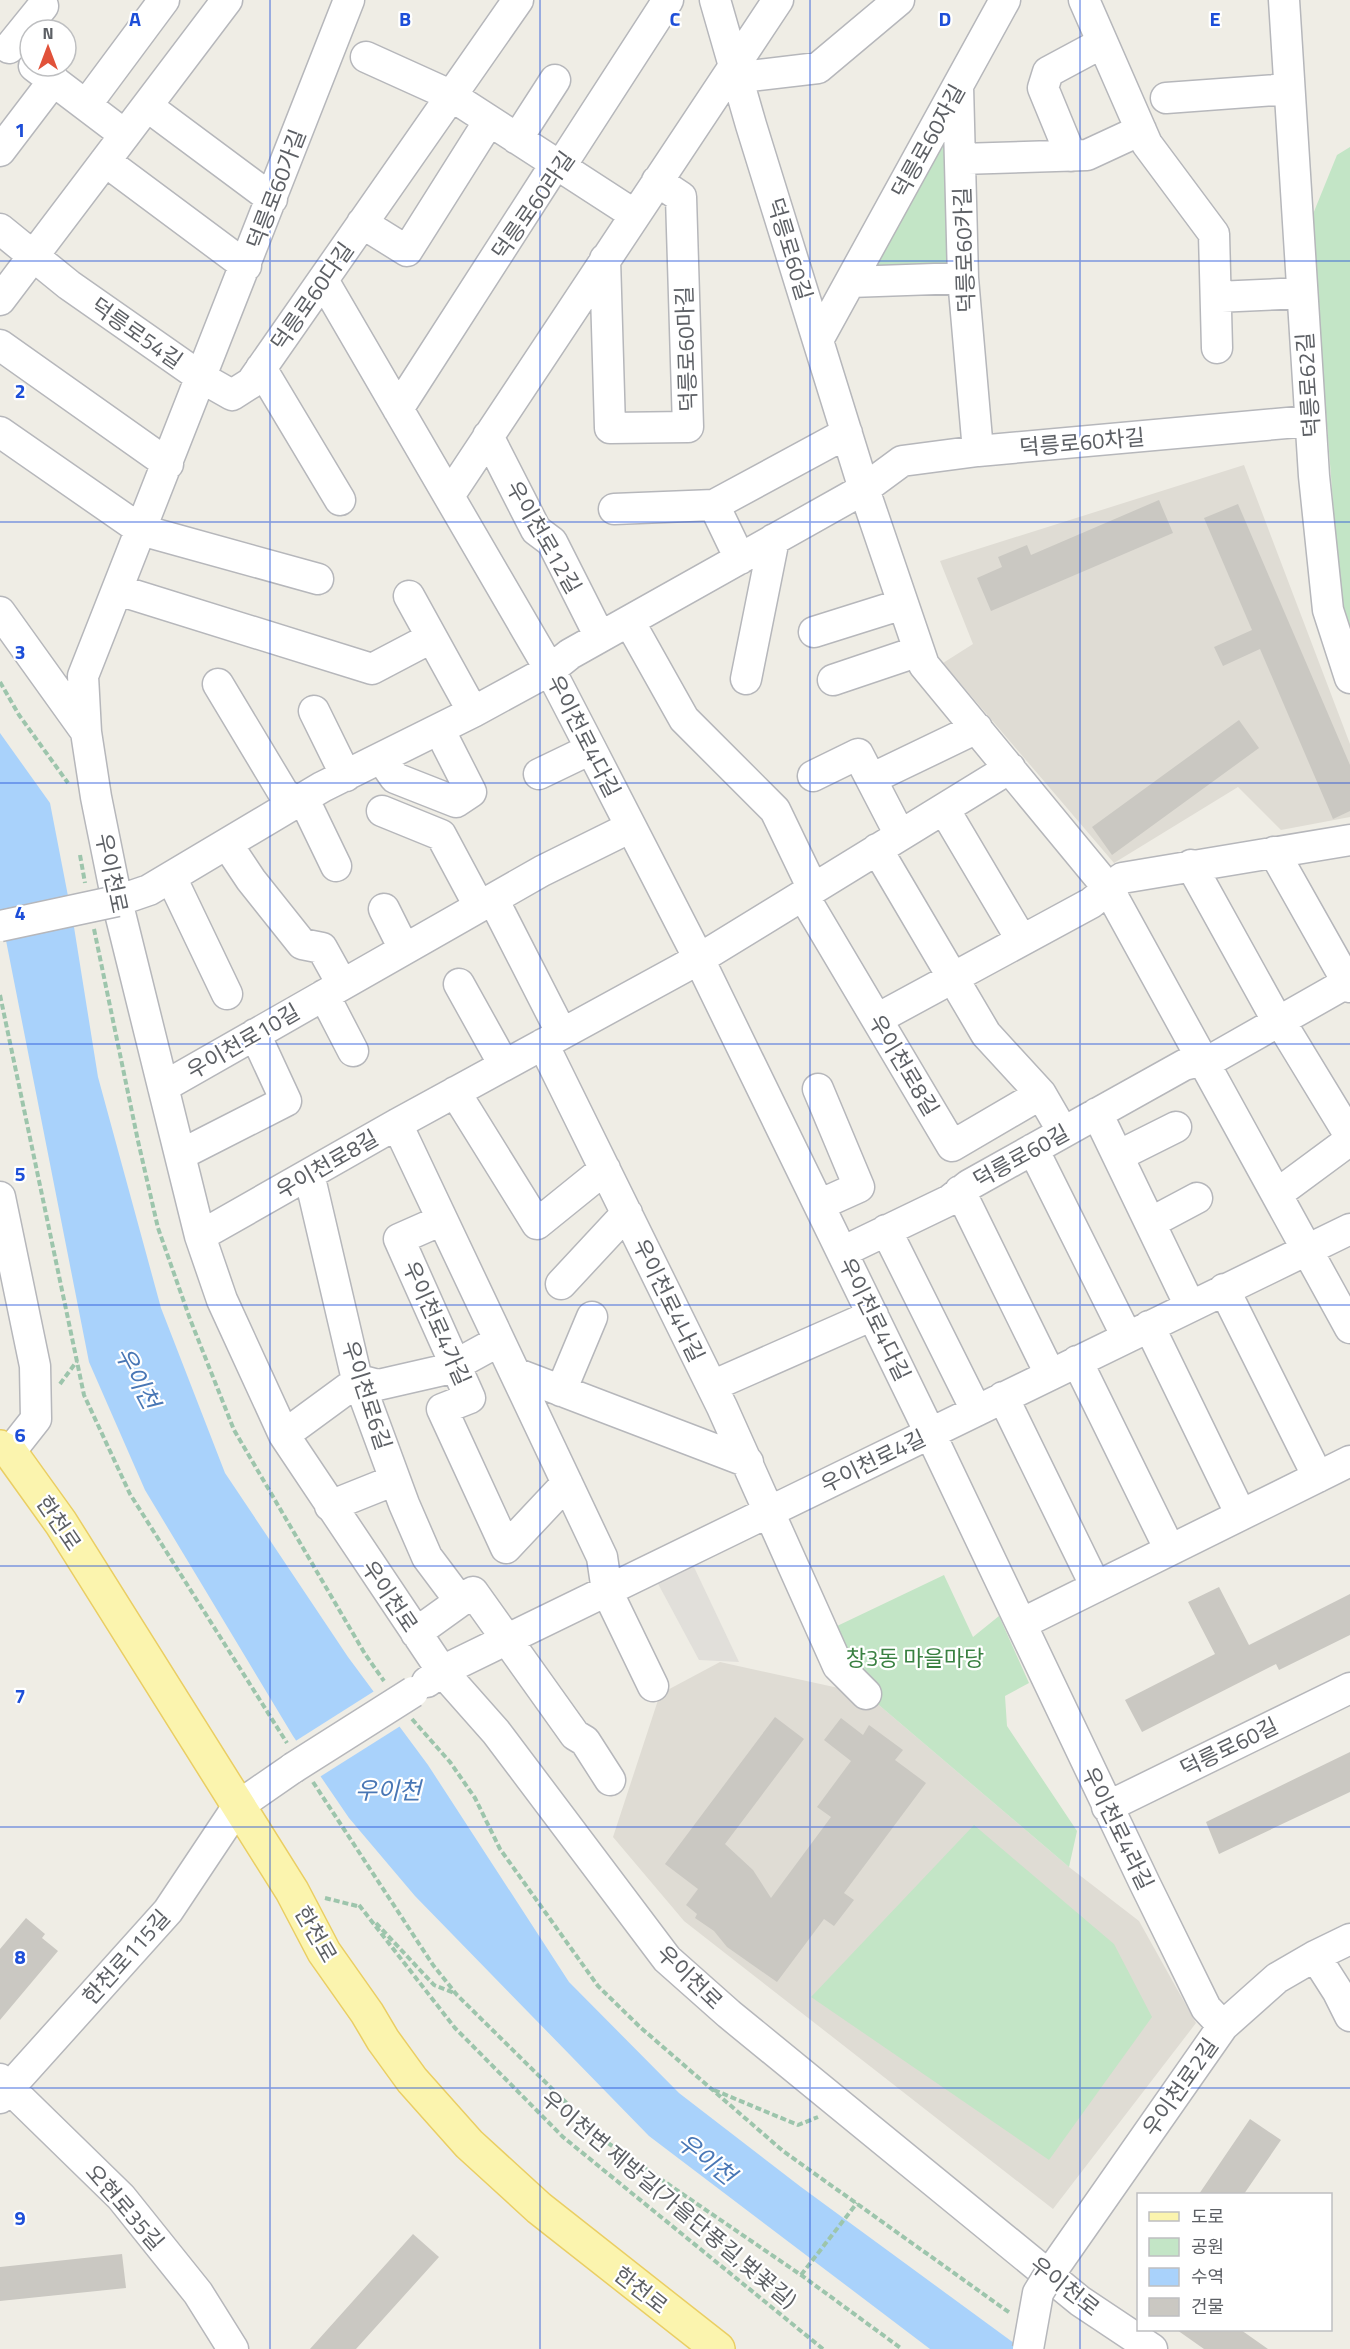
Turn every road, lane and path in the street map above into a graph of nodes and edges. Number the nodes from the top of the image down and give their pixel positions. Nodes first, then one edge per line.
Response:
1 (164, 0) edge
2 (227, 0) edge
3 (350, 0) edge
4 (668, 0) edge
5 (715, 0) edge
6 (778, 0) edge
7 (899, 0) edge
8 (1005, 0) edge
9 (1084, 0) edge
10 (1284, 0) edge
11 (41, 2) edge
12 (513, 2) edge
13 (1102, 43) junction
14 (13, 51) edge
15 (366, 57) dead end
16 (734, 65) junction
17 (41, 78) edge
18 (51, 78) edge
19 (555, 80) dead end
20 (958, 86) junction
21 (1289, 89) junction
22 (450, 95) junction
23 (1166, 98) dead end
24 (86, 105) junction
25 (147, 106) junction
26 (489, 121) junction
27 (1142, 130) junction
28 (125, 135) junction
29 (517, 139) junction
30 (0, 151) edge
31 (1071, 156) junction
32 (960, 159) junction
33 (105, 161) junction
34 (558, 166) junction
35 (657, 181) junction
36 (272, 199) junction
37 (635, 215) junction
38 (362, 223) junction
39 (0, 230) edge
40 (33, 256) junction
41 (605, 259) junction
42 (246, 266) junction
43 (963, 278) junction
44 (323, 280) junction
45 (850, 282) junction
46 (1302, 293) junction
47 (1216, 297) junction
48 (0, 300) edge
49 (818, 340) junction
50 (0, 345) edge
51 (1217, 348) dead end
52 (261, 368) junction
53 (202, 378) junction
54 (398, 409) junction
55 (1309, 421) junction
56 (0, 432) edge
57 (847, 433) junction
58 (488, 436) junction
59 (978, 452) junction
60 (168, 464) junction
61 (864, 489) junction
62 (449, 496) junction
63 (340, 500) dead end
64 (714, 505) junction
65 (614, 508) dead end
66 (141, 531) junction
67 (774, 539) junction
68 (740, 558) junction
69 (318, 579) dead end
70 (118, 590) junction
71 (409, 596) dead end
72 (903, 604) junction
73 (0, 612) edge
74 (629, 621) junction
75 (814, 632) dead end
76 (600, 637) junction
77 (431, 638) junction
78 (919, 651) junction
79 (550, 670) junction
80 (44, 672) junction
81 (83, 676) junction
82 (1350, 678) edge
83 (746, 679) dead end
84 (832, 680) dead end
85 (218, 684) dead end
86 (314, 711) dead end
87 (473, 711) junction
88 (977, 728) junction
89 (439, 729) junction
90 (86, 732) junction
91 (591, 749) junction
92 (381, 758) junction
93 (1010, 768) junction
94 (539, 774) dead end
95 (346, 776) junction
96 (813, 776) dead end
97 (871, 779) junction
98 (298, 801) junction
99 (944, 809) junction
100 (382, 811) dead end
101 (631, 827) junction
102 (1350, 840) edge
103 (889, 842) junction
104 (227, 844) junction
105 (1274, 852) junction
106 (1191, 865) junction
107 (336, 866) dead end
108 (171, 877) junction
109 (1108, 888) junction
110 (808, 892) junction
111 (117, 901) junction
112 (486, 903) junction
113 (384, 909) dead end
114 (0, 926) edge
115 (1021, 939) junction
116 (404, 949) junction
117 (699, 959) junction
118 (953, 976) junction
119 (1349, 983) edge
120 (459, 984) dead end
121 (333, 989) junction
122 (227, 994) dead end
123 (877, 1019) junction
124 (1280, 1021) junction
125 (255, 1034) junction
126 (553, 1039) junction
127 (353, 1051) dead end
128 (1202, 1061) junction
129 (504, 1065) junction
130 (163, 1087) junction
131 (818, 1089) dead end
132 (455, 1092) junction
133 (1041, 1094) junction
134 (1097, 1113) junction
135 (397, 1124) junction
136 (1176, 1127) dead end
137 (1063, 1132) junction
138 (1350, 1138) edge
139 (1033, 1149) junction
140 (180, 1155) junction
141 (1118, 1156) junction
142 (605, 1170) junction
143 (309, 1174) junction
144 (960, 1191) junction
145 (1276, 1194) junction
146 (0, 1197) edge
147 (1197, 1198) dead end
148 (819, 1205) junction
149 (627, 1213) junction
150 (442, 1221) junction
151 (1150, 1223) junction
152 (1350, 1228) edge
153 (886, 1230) junction
154 (200, 1236) junction
155 (1307, 1249) junction
156 (842, 1252) junction
157 (561, 1284) dead end
158 (1224, 1289) junction
159 (1190, 1306) junction
160 (873, 1315) junction
161 (592, 1317) dead end
162 (1350, 1328) edge
163 (1138, 1331) junction
164 (500, 1341) junction
165 (1077, 1361) junction
166 (455, 1365) junction
167 (515, 1374) junction
168 (1050, 1374) junction
169 (359, 1380) junction
170 (712, 1386) junction
171 (561, 1391) junction
172 (1003, 1398) junction
173 (976, 1410) junction
174 (930, 1433) junction
175 (284, 1435) junction
176 (5, 1449) edge
177 (1350, 1461) edge
178 (748, 1462) junction
179 (1318, 1477) junction
180 (395, 1480) junction
181 (567, 1483) junction
182 (330, 1506) junction
183 (770, 1511) junction
184 (1240, 1515) junction
185 (1170, 1550) junction
186 (1096, 1587) junction
187 (607, 1591) junction
188 (466, 1597) junction
189 (1021, 1624) junction
190 (416, 1633) junction
191 (508, 1639) junction
192 (442, 1671) junction
193 (653, 1686) dead end
194 (1350, 1688) edge
195 (866, 1694) dead end
196 (610, 1780) dead end
197 (238, 1806) junction
198 (1107, 1807) junction
199 (292, 1891) junction
200 (359, 1905) junction
201 (1350, 1940) edge
202 (1315, 1956) junction
203 (457, 1995) dead end
204 (1350, 2016) edge
205 (1223, 2026) junction
206 (3, 2088) edge
207 (710, 2089) dead end
208 (843, 2105) junction
209 (857, 2203) dead end
210 (801, 2275) dead end
211 (1049, 2275) junction
212 (233, 2349) edge
213 (718, 2349) edge
214 (823, 2349) edge
215 (1028, 2349) edge
216 (1152, 2349) edge

1 - 24 street
2 - 25 street
3 - 36 street, 덕릉로60가길
4 - 34 street, 덕릉로60라길
5 - 16 street, 덕릉로60길
6 - 16 street
7 - 16 street
8 - 20 street, 덕릉로60자길
9 - 13 street
10 - 21 street, 덕릉로62길
11 - 14 street
12 - 22 street, 덕릉로60다길
13 - 27 street
13 - 31 street
15 - 22 street
16 - 35 street
16 - 49 street, 덕릉로60길
17 - 30 street
18 - 24 street
19 - 29 street
20 - 32 street
20 - 45 street, 덕릉로60자길
21 - 23 street
21 - 46 street, 덕릉로62길
22 - 26 street
22 - 38 street, 덕릉로60다길
24 - 28 street
25 - 28 street
25 - 36 street
26 - 29 street
26 - 38 street, 덕릉로60다길
27 - 31 street, 덕릉로60카길
27 - 47 street
28 - 33 street
29 - 34 street
31 - 32 street, 덕릉로60카길
32 - 43 street, 덕릉로60카길
33 - 40 street
33 - 42 street
34 - 37 street
34 - 54 street, 덕릉로60라길
35 - 37 street
35 - 41 street, 덕릉로60마길
36 - 42 street, 덕릉로60가길
37 - 41 street
38 - 44 street, 덕릉로60다길
39 - 40 street, 덕릉로54길
40 - 48 street
40 - 53 street, 덕릉로54길
41 - 58 street
42 - 53 street, 덕릉로60가길
43 - 45 street
43 - 59 street, 덕릉로60카길
44 - 52 street, 덕릉로60다길
44 - 54 street, 우이천로4다길
45 - 49 street, 덕릉로60자길
46 - 47 street
46 - 55 street, 덕릉로62길
47 - 51 street
49 - 57 street, 덕릉로60길
50 - 60 street
52 - 53 street, 덕릉로60다길
52 - 63 street, 덕릉로60다길
53 - 60 street, 덕릉로54길
54 - 62 street, 우이천로4다길
55 - 59 street, 덕릉로60차길
55 - 82 street, 덕릉로62길
56 - 66 street
57 - 61 street, 덕릉로60길
57 - 64 street
58 - 62 street
58 - 76 street, 우이천로12길
59 - 61 street, 덕릉로60차길
60 - 66 street, 덕릉로54길
61 - 67 street
61 - 72 street, 덕릉로60길
62 - 79 street, 우이천로4다길
64 - 65 street
64 - 68 street
66 - 69 street
66 - 70 street, 덕릉로54길
67 - 68 street
67 - 83 street
68 - 74 street
70 - 77 street
70 - 81 street, 덕릉로54길
71 - 77 street
72 - 75 street
72 - 78 street, 덕릉로60길
73 - 80 street, 우이천로
74 - 76 street
74 - 110 street, 우이천로8길
76 - 79 street
77 - 87 street
78 - 84 street
78 - 88 street, 덕릉로60길
79 - 87 street
79 - 91 street, 우이천로4다길
80 - 81 street
80 - 90 street, 우이천로
81 - 90 street, 덕릉로54길
85 - 98 street
86 - 95 street
87 - 89 street
88 - 93 street, 덕릉로60길
88 - 97 street
89 - 92 street
89 - 92 street
90 - 111 street, 우이천로
91 - 94 street
91 - 101 street, 우이천로4다길
92 - 95 street
93 - 99 street, 우이천로8길
93 - 109 street, 덕릉로60길
95 - 98 street
96 - 97 street
97 - 103 street
98 - 104 street
98 - 107 street
99 - 103 street, 우이천로8길
99 - 115 street
100 - 112 street
101 - 112 street, 우이천로10길
101 - 117 street, 우이천로4다길
102 - 105 street
103 - 110 street, 우이천로8길
103 - 118 street
104 - 108 street
104 - 121 street
105 - 106 street
105 - 119 street, 덕릉로60길
106 - 109 street
106 - 124 street
108 - 111 street
108 - 122 street
109 - 115 street
109 - 128 street, 덕릉로60길
110 - 117 street, 우이천로8길
110 - 123 street, 우이천로8길
111 - 114 street, bridge
111 - 130 street, 우이천로
112 - 116 street, 우이천로10길
112 - 126 street
113 - 116 street
115 - 118 street
116 - 121 street, 우이천로10길
117 - 126 street, 우이천로8길
117 - 148 street, 우이천로4다길
118 - 123 street
118 - 133 street
119 - 124 street, 덕릉로60길
120 - 129 street
121 - 125 street, 우이천로10길
121 - 127 street, 우이천로10길
123 - 133 street, 우이천로8길
124 - 128 street, 덕릉로60길
124 - 138 street
125 - 130 street, 우이천로10길
125 - 140 street
126 - 129 street, 우이천로8길
126 - 142 street, 우이천로4나길
128 - 134 street, 덕릉로60길
128 - 145 street, 덕릉로60길
129 - 132 street, 우이천로8길
130 - 140 street, 우이천로
131 - 148 street
132 - 135 street, 우이천로8길
132 - 142 street
133 - 137 street
134 - 137 street, 덕릉로60길
134 - 141 street
135 - 143 street, 우이천로8길
135 - 150 street
136 - 141 street
137 - 139 street, 덕릉로60길
138 - 145 street
139 - 144 street, 덕릉로60길
139 - 163 street
140 - 154 street, 우이천로
141 - 151 street
142 - 149 street, 우이천로4나길
143 - 154 street, 우이천로8길
143 - 169 street, 우이천로6길
144 - 153 street, 덕릉로60길
144 - 168 street
145 - 155 street, 덕릉로60길
146 - 176 street
147 - 151 street
148 - 156 street, 우이천로4다길
149 - 157 street, 우이천로4나길
149 - 170 street, 우이천로4나길
150 - 164 street
150 - 166 street, 우이천로4가길
151 - 159 street
152 - 155 street
153 - 156 street, 덕릉로60길
153 - 173 street
154 - 175 street, 우이천로
155 - 158 street, 우이천로4길
155 - 162 street, 덕릉로60길
156 - 160 street, 우이천로4다길
158 - 159 street, 우이천로4길
158 - 179 street
159 - 163 street, 우이천로4길
160 - 170 street, 우이천로4나길
160 - 174 street, 우이천로4다길
161 - 171 street
163 - 165 street, 우이천로4길
163 - 184 street
164 - 166 street
164 - 167 street
165 - 168 street, 우이천로4길
165 - 185 street
166 - 169 street
166 - 181 street, 우이천로4가길
167 - 171 street
167 - 181 street
168 - 172 street, 우이천로4길
169 - 175 street
169 - 180 street, 우이천로6길
170 - 178 street, 우이천로4나길
171 - 178 street
172 - 173 street, 우이천로4길
172 - 186 street
173 - 174 street, 우이천로4길
174 - 183 street, 우이천로4길
174 - 189 street, 우이천로4라길
175 - 182 street, 우이천로
176 - 197 main road, 한천로
177 - 179 street
178 - 183 street, 우이천로4나길
179 - 184 street
180 - 182 street
180 - 188 street, 우이천로6길
181 - 187 street
182 - 190 street, 우이천로
183 - 187 street, 우이천로4길
183 - 195 street
184 - 185 street
185 - 186 street
186 - 189 street
187 - 191 street, 우이천로4길
187 - 193 street
188 - 190 street
188 - 191 street
189 - 198 street, 우이천로4라길
190 - 192 street, 우이천로
191 - 192 street, 우이천로4길
191 - 196 street
192 - 197 street, 우이천로4길, bridge
192 - 208 street, 우이천로
194 - 198 street, 덕릉로60길
197 - 199 main road, 한천로
197 - 206 street, 한천로115길
198 - 205 street, 우이천로4라길
199 - 200 path
199 - 213 main road, 한천로
200 - 203 path
200 - 214 path, 우이천변 제방길(가을단풍길,벚꽃길)
201 - 202 street, 우이천로2길
202 - 204 street
202 - 205 street, 우이천로2길
205 - 211 street, 우이천로2길
206 - 212 street, 오현로35길
207 - 208 path
208 - 211 street, 우이천로
209 - 210 path
211 - 215 street, 우이천로2길, bridge
211 - 216 street, 우이천로

